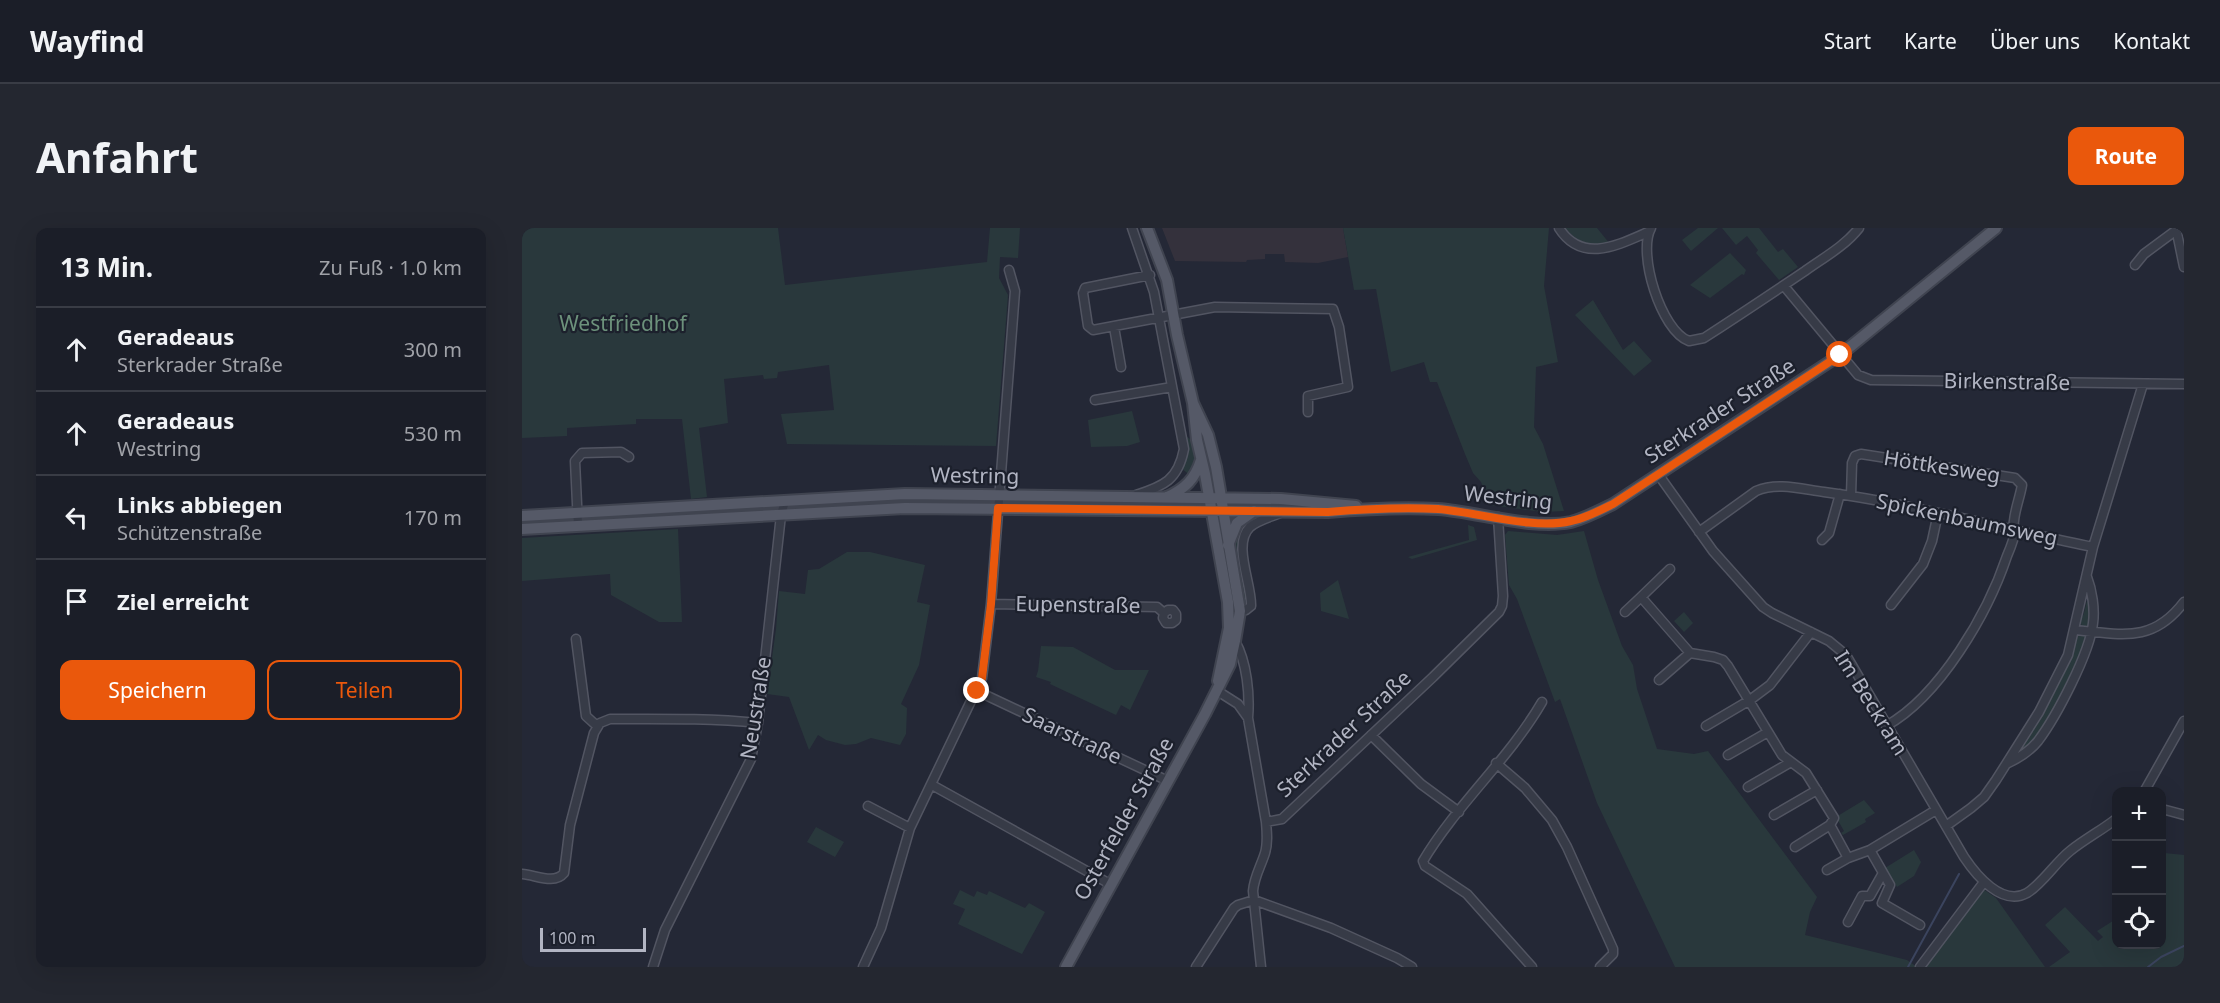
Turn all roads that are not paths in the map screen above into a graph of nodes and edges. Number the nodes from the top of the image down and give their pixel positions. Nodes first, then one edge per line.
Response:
1 (1132, 228) edge
2 (1147, 228) edge
3 (1559, 228) edge
4 (1859, 228) edge
5 (1996, 228) edge
6 (2176, 229) edge
7 (1649, 230) edge
8 (2135, 265) dead end
9 (2184, 267) edge
10 (1009, 270) dead end
11 (1150, 275) junction
12 (1784, 286) junction
13 (1173, 315) junction
14 (1160, 319) junction
15 (1114, 327) junction
16 (1840, 355) junction
17 (1121, 367) dead end
18 (2143, 384) junction
19 (2184, 384) edge
20 (1172, 387) junction
21 (1095, 400) dead end
22 (1193, 403) junction
23 (1308, 412) dead end
24 (1181, 431) junction
25 (1197, 441) junction
26 (1202, 456) junction
27 (629, 457) dead end
28 (1658, 474) junction
29 (1840, 494) junction
30 (1130, 496) junction
31 (1851, 496) junction
32 (1164, 498) junction
33 (1215, 498) junction
34 (785, 501) junction
35 (999, 502) junction
36 (1372, 508) junction
37 (1216, 511) junction
38 (1254, 511) junction
39 (1282, 512) junction
40 (578, 513) junction
41 (1938, 513) junction
42 (781, 514) junction
43 (522, 516) edge
44 (1501, 518) junction
45 (1569, 522) joint
46 (578, 525) junction
47 (522, 529) edge
48 (2015, 530) junction
49 (1699, 532) junction
50 (1822, 540) dead end
51 (1228, 546) junction
52 (2093, 547) junction
53 (1670, 569) dead end
54 (2087, 574) junction
55 (1641, 597) junction
56 (2184, 602) edge
57 (991, 604) junction
58 (1891, 605) dead end
59 (1240, 611) junction
60 (1625, 612) dead end
61 (1164, 613) dead end
62 (2075, 630) junction
63 (2091, 631) junction
64 (1811, 632) junction
65 (576, 639) dead end
66 (1235, 642) junction
67 (1690, 653) junction
68 (1659, 680) dead end
69 (1216, 690) junction
70 (977, 691) junction
71 (1750, 700) junction
72 (1542, 702) dead end
73 (1248, 718) junction
74 (2184, 721) edge
75 (758, 723) junction
76 (597, 726) junction
77 (1706, 726) dead end
78 (1886, 726) junction
79 (1768, 732) junction
80 (1371, 735) junction
81 (1728, 755) dead end
82 (1791, 762) junction
83 (1496, 763) junction
84 (2008, 763) junction
85 (1168, 781) junction
86 (932, 785) junction
87 (1748, 787) dead end
88 (2147, 787) edge
89 (1817, 790) junction
90 (868, 806) dead end
91 (1936, 810) junction
92 (2166, 810) edge
93 (1459, 812) junction
94 (1774, 815) dead end
95 (2184, 815) edge
96 (1266, 822) junction
97 (2112, 822) edge
98 (1830, 825) junction
99 (1946, 826) junction
100 (910, 828) junction
101 (1795, 846) dead end
102 (1870, 850) junction
103 (1848, 858) junction
104 (1827, 870) dead end
105 (522, 873) edge
106 (1883, 873) junction
107 (1984, 882) junction
108 (1110, 884) junction
109 (1870, 896) junction
110 (1254, 900) junction
111 (1882, 903) junction
112 (1848, 922) dead end
113 (1920, 925) dead end
114 (1408, 966) edge
115 (653, 967) edge
116 (863, 967) edge
117 (1066, 967) edge
118 (1196, 967) edge
119 (1261, 967) edge
120 (1532, 967) edge
121 (1600, 967) edge
122 (1920, 967) edge

1 - 11 street
2 - 13 main road, Osterfelder Straße
3 - 7 street
4 - 12 street
5 - 16 main road, Sterkrader Straße
6 - 8 street
6 - 9 street
7 - 12 street
10 - 35 street
11 - 14 street
11 - 15 street
12 - 16 street, Birkenstraße
13 - 14 street
13 - 22 main road, Osterfelder Straße
13 - 23 street
14 - 15 street
14 - 20 street
15 - 17 street
16 - 18 street, Birkenstraße
16 - 28 main road, Sterkrader Straße
18 - 19 street, Birkenstraße
18 - 52 street
20 - 21 street
20 - 24 street
22 - 25 main road, Osterfelder Straße
22 - 33 main road, Osterfelder Straße
24 - 25 street
24 - 30 street
25 - 26 main road, Osterfelder Straße
26 - 32 main road
26 - 33 main road, Osterfelder Straße
27 - 40 street
28 - 45 main road, Sterkrader Straße
28 - 49 street, Im Beckram
29 - 31 street, Spickenbaumsweg
29 - 49 street, Spickenbaumsweg
29 - 50 street
30 - 32 main road, Westring
30 - 35 main road, Westring
31 - 41 street, Spickenbaumsweg
31 - 48 street, Höttkesweg
32 - 33 main road, Westring
33 - 36 main road, Westring
33 - 37 main road, Osterfelder Straße
34 - 35 main road, Westring
34 - 40 main road, Westring
34 - 42 street, Neustraße
35 - 37 main road, Westring
35 - 42 main road, Westring
35 - 57 street
36 - 39 main road, Westring
36 - 44 main road, Westring
37 - 38 main road, Westring
37 - 51 main road, Osterfelder Straße
37 - 69 main road, Osterfelder Straße
38 - 39 main road, Westring
38 - 51 main road
39 - 59 street, Osterfelder Straße
40 - 43 main road, Westring
40 - 46 street
41 - 48 street, Spickenbaumsweg
41 - 58 street
42 - 46 main road, Westring
42 - 75 street, Neustraße
44 - 45 main road, Westring
44 - 80 street, Sterkrader Straße
46 - 47 main road, Westring
48 - 52 street, Spickenbaumsweg
48 - 78 street
49 - 64 street, Im Beckram
51 - 59 main road, Osterfelder Straße
52 - 54 street
53 - 55 street
54 - 62 street
54 - 63 street
55 - 60 street
55 - 67 street
56 - 63 street
57 - 61 street, Eupenstraße
57 - 70 street
59 - 66 main road, Osterfelder Straße
62 - 63 street
62 - 84 street
63 - 84 street
64 - 71 street
64 - 78 street, Im Beckram
65 - 76 street
66 - 69 main road, Osterfelder Straße
66 - 73 street
67 - 68 street
67 - 71 street
69 - 73 street
69 - 85 main road, Osterfelder Straße
70 - 85 street, Saarstraße
70 - 86 street
71 - 77 street
71 - 79 street
72 - 83 street
73 - 96 street
74 - 88 street
75 - 76 street
75 - 115 street, Neustraße
76 - 105 street
78 - 91 street, Im Beckram
79 - 81 street
79 - 82 street
80 - 93 street
80 - 96 street, Sterkrader Straße
82 - 87 street
82 - 89 street
83 - 93 street
83 - 121 street
84 - 99 street
85 - 108 main road, Osterfelder Straße
86 - 100 street
86 - 108 street
89 - 94 street
89 - 98 street
90 - 100 street
91 - 99 street, Im Beckram
91 - 102 street
92 - 95 street
93 - 120 street
96 - 110 street, Sterkrader Straße
97 - 107 street, Im Beckram
98 - 101 street
98 - 103 street
99 - 107 street, Im Beckram
100 - 116 street
102 - 103 street
102 - 106 street
103 - 104 street
106 - 109 street
106 - 111 street
107 - 122 street
108 - 117 main road, Osterfelder Straße
109 - 111 street
109 - 112 street
110 - 114 street
110 - 118 street
110 - 119 street, Sterkrader Straße
111 - 113 street

